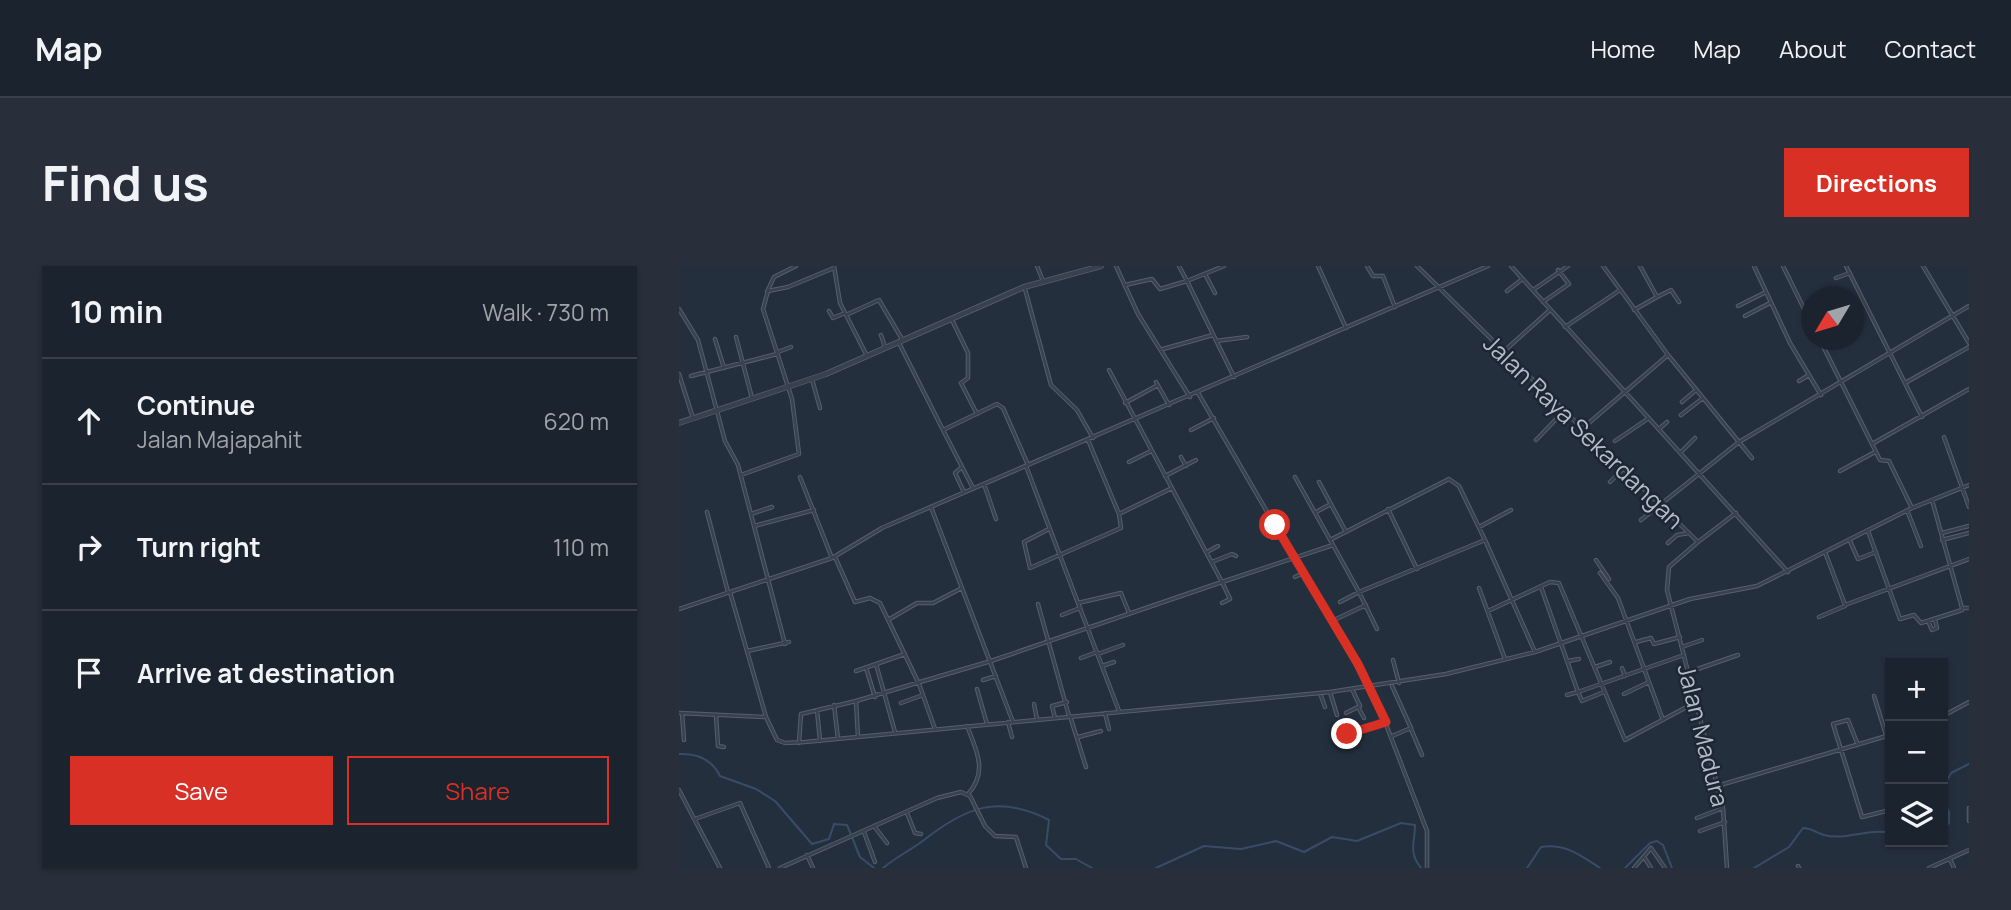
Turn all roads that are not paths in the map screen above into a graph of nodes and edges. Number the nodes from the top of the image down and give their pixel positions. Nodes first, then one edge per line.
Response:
1 (796, 266) edge
2 (1037, 266) edge
3 (1101, 266) edge
4 (1117, 266) edge
5 (1179, 266) edge
6 (1224, 266) edge
7 (1318, 266) edge
8 (1367, 266) edge
9 (1417, 266) edge
10 (1488, 266) edge
11 (1511, 266) edge
12 (1568, 266) edge
13 (1603, 266) edge
14 (1640, 266) edge
15 (1754, 266) edge
16 (1783, 266) edge
17 (1846, 266) edge
18 (1923, 266) edge
19 (834, 267) edge
20 (1558, 270) junction
21 (1850, 273) junction
22 (1205, 274) junction
23 (1521, 278) junction
24 (1836, 278) dead end
25 (1043, 281) junction
26 (1187, 281) junction
27 (1125, 285) junction
28 (1024, 287) junction
29 (1438, 288) junction
30 (1532, 290) junction
31 (1620, 290) junction
32 (1507, 291) dead end
33 (1766, 292) junction
34 (767, 293) junction
35 (1215, 293) dead end
36 (1657, 297) junction
37 (1543, 302) junction
38 (1679, 302) dead end
39 (1770, 303) junction
40 (1801, 303) edge
41 (1738, 306) dead end
42 (1969, 306) edge
43 (1395, 307) junction
44 (679, 309) edge
45 (1550, 310) junction
46 (1635, 310) junction
47 (829, 311) dead end
48 (845, 314) junction
49 (1745, 316) dead end
50 (1953, 316) junction
51 (951, 318) junction
52 (1565, 327) junction
53 (1346, 328) junction
54 (881, 335) dead end
55 (1213, 335) junction
56 (736, 337) dead end
57 (1247, 337) dead end
58 (715, 339) dead end
59 (900, 340) junction
60 (1216, 341) junction
61 (1969, 345) edge
62 (791, 347) dead end
63 (885, 347) junction
64 (1162, 350) junction
65 (1825, 350) edge
66 (1503, 352) junction
67 (1889, 352) junction
68 (777, 353) junction
69 (1668, 355) junction
70 (867, 356) junction
71 (744, 363) junction
72 (724, 368) junction
73 (1109, 370) dead end
74 (706, 372) junction
75 (679, 374) edge
76 (1809, 375) junction
77 (691, 376) dead end
78 (1234, 377) junction
79 (812, 379) junction
80 (1800, 381) dead end
81 (1842, 382) junction
82 (1904, 383) junction
83 (789, 386) junction
84 (1969, 389) edge
85 (1696, 390) junction
86 (1198, 393) junction
87 (1624, 393) junction
88 (1821, 395) junction
89 (1190, 397) junction
90 (752, 398) junction
91 (1703, 398) junction
92 (1682, 402) dead end
93 (1125, 403) junction
94 (1169, 405) junction
95 (820, 408) dead end
96 (717, 409) junction
97 (1565, 410) junction
98 (977, 414) junction
99 (1681, 415) dead end
100 (1922, 417) junction
101 (693, 418) junction
102 (1214, 418) junction
103 (1649, 418) junction
104 (1134, 421) junction
105 (1667, 422) dead end
106 (679, 423) edge
107 (1583, 428) junction
108 (1659, 429) junction
109 (943, 430) junction
110 (1191, 430) dead end
111 (1944, 437) dead end
112 (1093, 438) junction
113 (1695, 438) dead end
114 (1088, 440) junction
115 (1536, 440) dead end
116 (1615, 441) dead end
117 (1739, 442) junction
118 (1872, 444) junction
119 (1151, 451) junction
120 (1875, 452) junction
121 (1680, 453) junction
122 (1181, 457) dead end
123 (1752, 457) dead end
124 (1196, 460) dead end
125 (1129, 462) dead end
126 (1027, 466) junction
127 (1186, 466) junction
128 (962, 467) junction
129 (1624, 468) junction
130 (1840, 471) dead end
131 (1698, 472) junction
132 (741, 475) junction
133 (1165, 476) junction
134 (800, 477) dead end
135 (1295, 477) dead end
136 (1319, 482) dead end
137 (1610, 482) dead end
138 (984, 484) junction
139 (1969, 485) edge
140 (973, 488) junction
141 (1172, 488) junction
142 (1962, 488) junction
143 (964, 492) junction
144 (1932, 500) junction
145 (1660, 503) junction
146 (1331, 504) junction
147 (772, 507) dead end
148 (931, 507) junction
149 (1969, 507) edge
150 (1388, 509) junction
151 (1910, 509) junction
152 (814, 510) junction
153 (1511, 510) dead end
154 (707, 512) dead end
155 (1315, 513) junction
156 (1736, 513) junction
157 (751, 514) junction
158 (1119, 514) junction
159 (996, 519) dead end
160 (1641, 520) dead end
161 (754, 526) junction
162 (1968, 526) edge
163 (1479, 527) junction
164 (1049, 528) junction
165 (1868, 531) junction
166 (1346, 532) junction
167 (1969, 532) edge
168 (1689, 533) junction
169 (1941, 534) junction
170 (1330, 540) junction
171 (1485, 540) junction
172 (1850, 540) junction
173 (1943, 540) junction
174 (1698, 542) junction
175 (1668, 543) dead end
176 (1333, 545) junction
177 (1218, 546) dead end
178 (1921, 546) dead end
179 (1207, 552) junction
180 (1825, 552) junction
181 (1876, 552) junction
182 (1235, 556) dead end
183 (833, 557) junction
184 (1060, 557) junction
185 (1295, 558) junction
186 (1969, 559) edge
187 (1597, 560) dead end
188 (1212, 562) junction
189 (1949, 565) junction
190 (1417, 569) junction
191 (1789, 572) junction
192 (1303, 573) junction
193 (1600, 573) dead end
194 (1295, 577) dead end
195 (1609, 579) dead end
196 (767, 580) junction
197 (1222, 582) junction
198 (1541, 587) junction
199 (962, 588) junction
200 (1479, 588) dead end
201 (1889, 590) junction
202 (729, 592) junction
203 (1359, 592) junction
204 (1340, 601) dead end
205 (1513, 601) junction
206 (1078, 603) junction
207 (1222, 603) dead end
208 (1038, 604) dead end
209 (1671, 604) junction
210 (1366, 605) junction
211 (1846, 605) junction
212 (1080, 608) junction
213 (1969, 608) edge
214 (679, 609) edge
215 (1962, 610) junction
216 (1488, 611) junction
217 (1129, 613) junction
218 (1062, 615) dead end
219 (1819, 617) dead end
220 (1934, 619) junction
221 (888, 620) junction
222 (1627, 620) junction
223 (1332, 621) junction
224 (1928, 621) junction
225 (1087, 627) junction
226 (1377, 629) dead end
227 (1581, 636) junction
228 (1679, 637) junction
229 (1048, 640) junction
230 (1702, 640) dead end
231 (1561, 643) junction
232 (1635, 643) junction
233 (1123, 645) dead end
234 (1682, 647) junction
235 (747, 651) junction
236 (1535, 652) junction
237 (1097, 653) junction
238 (905, 654) junction
239 (1685, 655) junction
240 (1738, 655) dead end
241 (1081, 658) dead end
242 (1505, 659) junction
243 (1579, 659) dead end
244 (1393, 660) dead end
245 (1568, 661) junction
246 (991, 662) junction
247 (1114, 662) dead end
248 (1610, 662) dead end
249 (876, 664) junction
250 (1102, 666) junction
251 (1595, 667) junction
252 (866, 668) junction
253 (1622, 668) dead end
254 (1645, 670) junction
255 (856, 671) dead end
256 (1689, 672) junction
257 (1625, 676) junction
258 (996, 677) junction
259 (983, 680) dead end
260 (1649, 682) junction
261 (1399, 683) junction
262 (919, 684) junction
263 (1391, 684) junction
264 (1601, 684) junction
265 (1370, 687) junction
266 (977, 689) dead end
267 (1352, 689) junction
268 (1330, 692) junction
269 (1578, 692) junction
270 (1605, 692) junction
271 (1320, 693) junction
272 (1624, 694) dead end
273 (885, 695) junction
274 (923, 695) junction
275 (1567, 695) dead end
276 (1874, 696) dead end
277 (875, 697) junction
278 (856, 701) junction
279 (1050, 702) dead end
280 (1066, 702) junction
281 (1696, 702) junction
282 (1969, 702) edge
283 (901, 703) dead end
284 (1034, 704) dead end
285 (834, 705) junction
286 (1052, 706) junction
287 (1325, 707) dead end
288 (1358, 707) junction
289 (817, 710) junction
290 (1119, 711) junction
291 (681, 713) edge
292 (1105, 713) junction
293 (1346, 713) dead end
294 (1948, 713) edge
295 (716, 715) junction
296 (1337, 715) dead end
297 (1069, 716) junction
298 (766, 717) junction
299 (1055, 718) junction
300 (1364, 718) dead end
301 (1037, 719) junction
302 (1663, 720) junction
303 (1008, 722) junction
304 (1013, 722) junction
305 (1386, 722) junction
306 (987, 724) junction
307 (967, 726) junction
308 (1343, 727) dead end
309 (1411, 727) junction
310 (1885, 727) edge
311 (935, 729) junction
312 (1109, 729) dead end
313 (1101, 731) dead end
314 (895, 733) junction
315 (1392, 736) junction
316 (858, 737) junction
317 (1011, 737) dead end
318 (1078, 737) junction
319 (1885, 737) edge
320 (838, 739) junction
321 (684, 740) dead end
322 (820, 741) junction
323 (799, 743) junction
324 (1858, 745) junction
325 (724, 747) dead end
326 (1841, 752) junction
327 (1422, 755) dead end
328 (1086, 767) dead end
329 (1717, 786) junction
330 (680, 793) edge
331 (968, 794) junction
332 (1723, 808) junction
333 (1969, 808) edge
334 (1885, 811) edge
335 (907, 812) junction
336 (1697, 818) dead end
337 (695, 819) junction
338 (1969, 821) edge
339 (1725, 822) junction
340 (874, 827) junction
341 (1700, 831) dead end
342 (863, 832) junction
343 (921, 834) dead end
344 (887, 843) dead end
345 (1969, 850) edge
346 (807, 855) junction
347 (1644, 857) junction
348 (1950, 859) junction
349 (875, 862) dead end
350 (1636, 867) edge
351 (720, 868) edge
352 (769, 868) edge
353 (780, 868) edge
354 (813, 868) edge
355 (1026, 868) edge
356 (1427, 868) edge
357 (1651, 868) edge
358 (1665, 868) edge
359 (1727, 868) edge
360 (1929, 868) edge
361 (1954, 868) edge

1 - 34 street
2 - 25 street
3 - 25 street
4 - 27 street
5 - 26 street
6 - 22 street
7 - 53 street
8 - 43 street
9 - 29 street, Jalan Raya Sekardangan
10 - 29 street
11 - 23 street
12 - 20 street
13 - 31 street
14 - 36 street
15 - 33 street
16 - 40 street
17 - 21 street
18 - 50 street
19 - 34 street
19 - 48 street
20 - 30 street
20 - 37 street
21 - 24 street
21 - 67 street
22 - 26 street
22 - 35 street
23 - 30 street
23 - 32 street
25 - 28 street
26 - 27 street
26 - 55 street
27 - 64 street
28 - 51 street
28 - 112 street
29 - 43 street
29 - 66 street, Jalan Raya Sekardangan
30 - 37 street
31 - 46 street
31 - 52 street
33 - 39 street
33 - 41 street
34 - 68 street
36 - 38 street
36 - 46 street
37 - 45 street
39 - 49 street
39 - 76 street
42 - 50 street
43 - 53 street
44 - 74 street
45 - 52 street
45 - 66 street
46 - 69 street
47 - 48 street
48 - 59 street
48 - 70 street
50 - 61 street
50 - 67 street
51 - 59 street
51 - 98 street
52 - 87 street
53 - 78 street
54 - 63 street
55 - 60 street
55 - 64 street
56 - 71 street
57 - 60 street
58 - 72 street
59 - 63 street
59 - 109 street
60 - 78 street
61 - 82 street
62 - 68 street
63 - 70 street
64 - 89 street
65 - 81 street
66 - 97 street, Jalan Raya Sekardangan
67 - 81 street
67 - 82 street
68 - 71 street
68 - 83 street
69 - 85 street
69 - 87 street
70 - 79 street
71 - 72 street
71 - 90 street
72 - 74 street
73 - 93 street
74 - 77 street
74 - 96 street
75 - 101 street
76 - 80 street
76 - 88 street
78 - 86 street
79 - 83 street
79 - 95 street
81 - 88 street
81 - 118 street
82 - 100 street
83 - 90 street
83 - 132 street
84 - 100 street
85 - 91 street
85 - 92 street
86 - 89 street
86 - 102 street
87 - 103 street
87 - 107 street
88 - 117 street
89 - 94 street
90 - 96 street
91 - 99 street
91 - 117 street
93 - 94 street
93 - 104 street
94 - 104 street
96 - 101 street
96 - 132 street
97 - 107 street, Jalan Raya Sekardangan
97 - 115 street
98 - 109 street
98 - 126 street
100 - 118 street
101 - 106 street
102 - 110 street
102 - 185 street
103 - 108 street
103 - 116 street
104 - 112 street
104 - 119 street
105 - 108 street
107 - 129 street, Jalan Raya Sekardangan
108 - 121 street
109 - 128 street
111 - 142 street
112 - 114 street
113 - 121 street
114 - 126 street
114 - 158 street
117 - 123 street
117 - 131 street
118 - 120 street
119 - 125 street
119 - 133 street
120 - 130 street
120 - 151 street
121 - 131 street
122 - 127 street
124 - 127 street
126 - 138 street
126 - 164 street
127 - 133 street
128 - 140 street
128 - 143 street
129 - 137 street
129 - 145 street, Jalan Raya Sekardangan
131 - 145 street
131 - 156 street
132 - 157 street
133 - 141 street
134 - 152 street
135 - 155 street
136 - 146 street
138 - 140 street
138 - 159 street
139 - 142 street
140 - 143 street
141 - 158 street
141 - 179 street
142 - 144 street
142 - 149 street
143 - 148 street
144 - 151 street
144 - 169 street
145 - 160 street
145 - 168 street, Jalan Raya Sekardangan
146 - 155 street
146 - 166 street
147 - 157 street
148 - 183 street
148 - 199 street
150 - 163 street
150 - 166 street
150 - 190 street
151 - 165 street
151 - 178 street
152 - 161 street
152 - 183 street
153 - 163 street
154 - 202 street
155 - 170 street
156 - 174 street
156 - 191 street
157 - 161 street
158 - 184 street
161 - 196 street
162 - 167 street
162 - 169 street
163 - 171 street
164 - 184 street
164 - 184 street
165 - 172 street
165 - 181 street
166 - 170 street
167 - 173 street
168 - 174 street, Jalan Raya Sekardangan
168 - 175 street
169 - 173 street
170 - 176 street
171 - 190 street
171 - 205 street
172 - 180 street
172 - 181 street
173 - 189 street
174 - 209 street, Jalan Raya Sekardangan
176 - 185 street
176 - 203 street
177 - 179 street
179 - 188 street
180 - 191 street
180 - 211 street
181 - 201 street
182 - 188 street
183 - 196 street
183 - 221 street
184 - 206 street
185 - 192 street
185 - 197 street
186 - 189 street
187 - 195 street
188 - 197 street
189 - 201 street
189 - 215 street
190 - 203 street
191 - 209 street
192 - 194 street
192 - 223 street
193 - 222 street
196 - 202 street
196 - 235 street
197 - 207 street
197 - 217 street
198 - 205 street
198 - 227 street
198 - 231 street
199 - 221 street
199 - 246 street
200 - 216 street
201 - 211 street
201 - 224 street
202 - 214 street
202 - 235 street
203 - 204 street
203 - 210 street
205 - 216 street
205 - 236 street
206 - 212 street
206 - 217 street
208 - 229 street
209 - 222 street
209 - 228 street, Jalan Madura
210 - 223 street
210 - 226 street
211 - 219 street
212 - 218 street
212 - 225 street
213 - 215 street
215 - 220 street
216 - 242 street
217 - 225 street
220 - 224 street
220 - 224 street
221 - 238 street
222 - 227 street
222 - 232 street
223 - 265 street
225 - 229 street
225 - 237 street
227 - 231 street
227 - 251 street
228 - 232 street
228 - 234 street, Jalan Madura
229 - 246 street
229 - 280 street
230 - 234 street
231 - 236 street
231 - 245 street
232 - 254 street
233 - 237 street
234 - 239 street, Jalan Madura
235 - 298 street
236 - 242 street
237 - 241 street
237 - 250 street
238 - 249 street
238 - 262 street
239 - 254 street
239 - 256 street, Jalan Madura
240 - 256 street
242 - 261 street
243 - 245 street
244 - 261 street
245 - 269 street
246 - 258 street
246 - 262 street
247 - 250 street
248 - 251 street
249 - 252 street
249 - 273 street
250 - 290 street
251 - 264 street
252 - 255 street
252 - 277 street
253 - 257 street
254 - 257 street
254 - 260 street
256 - 281 street, Jalan Madura
257 - 264 street
258 - 259 street
258 - 304 street
260 - 272 street
260 - 302 street
261 - 263 street
262 - 273 street
262 - 274 street
263 - 265 street
263 - 309 street
264 - 269 street
264 - 270 street
265 - 267 street
265 - 305 street
266 - 306 street
267 - 268 street
267 - 288 street
268 - 271 street
268 - 296 street
269 - 270 street
269 - 275 street
270 - 302 street
271 - 287 street
271 - 290 street
273 - 277 street
273 - 314 street
274 - 283 street
274 - 311 street
276 - 310 street
277 - 278 street
278 - 285 street
278 - 316 street
279 - 286 street
280 - 286 street
280 - 297 street
281 - 302 street
281 - 329 street, Jalan Madura
282 - 294 street
284 - 301 street
285 - 289 street
285 - 320 street
286 - 299 street
288 - 293 street
288 - 300 street
289 - 322 street
289 - 323 street
290 - 292 street
291 - 295 street
291 - 321 street
292 - 297 street
292 - 312 street
295 - 298 street
295 - 325 street
297 - 299 street
297 - 318 street
298 - 323 street
299 - 301 street
301 - 304 street
303 - 304 street
303 - 306 street
303 - 317 street
305 - 308 street
305 - 315 street
306 - 307 street
307 - 311 street
307 - 331 street
309 - 315 street
309 - 327 street
311 - 314 street
313 - 318 street
314 - 316 street
315 - 356 street
316 - 320 street
318 - 328 street
319 - 324 street
320 - 322 street
322 - 323 street
324 - 326 street
324 - 326 street
326 - 329 street
326 - 334 street
329 - 332 street, Jalan Madura
330 - 337 street
331 - 335 street
331 - 355 street
332 - 336 street
332 - 339 street, Jalan Madura
333 - 338 street
335 - 340 street
335 - 343 street
337 - 351 street
337 - 352 street
339 - 341 street
339 - 359 street, Jalan Madura
340 - 342 street
340 - 344 street
342 - 346 street
342 - 349 street
345 - 348 street
346 - 353 street
346 - 354 street
347 - 350 street
347 - 357 street
347 - 358 street
348 - 360 street
348 - 361 street

